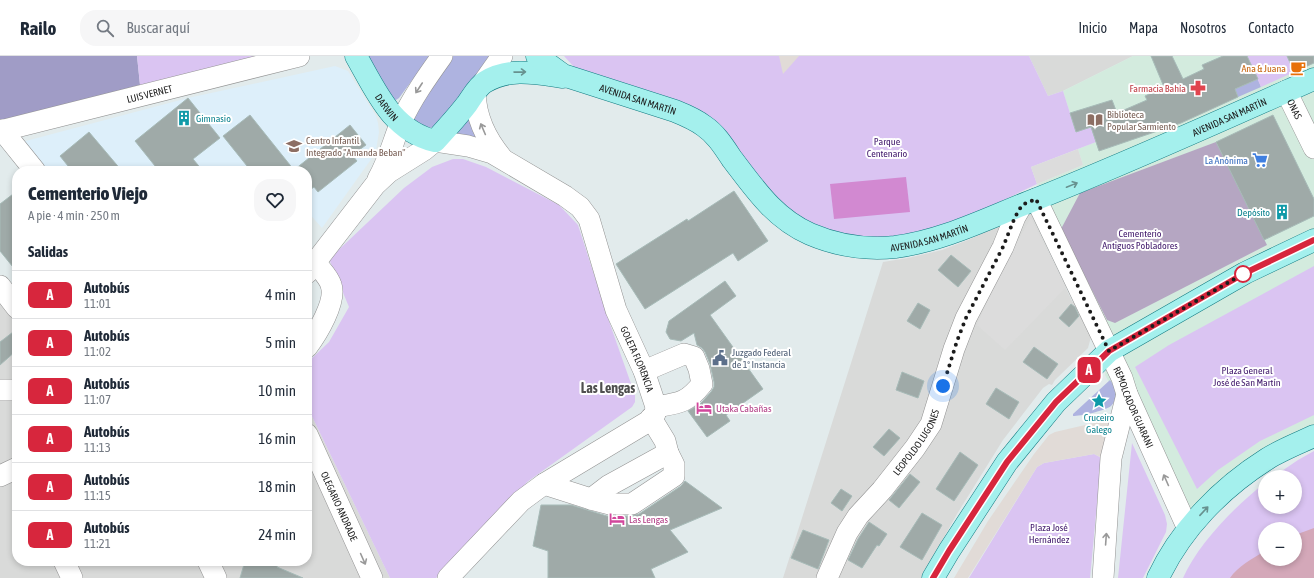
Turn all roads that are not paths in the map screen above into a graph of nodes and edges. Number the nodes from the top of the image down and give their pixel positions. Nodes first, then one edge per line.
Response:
1 (299, 56) edge
2 (356, 56) edge
3 (442, 56) edge
4 (502, 56) edge
5 (537, 56) edge
6 (554, 56) edge
7 (572, 79) junction
8 (1314, 79) edge
9 (479, 88) junction
10 (1286, 91) junction
11 (401, 123) junction
12 (1, 130) edge
13 (435, 141) junction
14 (1314, 148) edge
15 (503, 159) junction
16 (31, 166) edge
17 (375, 185) junction
18 (1029, 202) junction
19 (1314, 240) edge
20 (312, 266) edge
21 (312, 268) edge
22 (0, 286) edge
23 (12, 302) edge
24 (312, 340) edge
25 (1109, 351) junction
26 (644, 371) junction
27 (0, 390) edge
28 (12, 390) edge
29 (1127, 394) junction
30 (654, 412) junction
31 (1314, 436) edge
32 (312, 445) edge
33 (12, 470) edge
34 (0, 476) edge
35 (544, 484) junction
36 (1188, 529) junction
37 (66, 566) edge
38 (210, 566) edge
39 (72, 578) edge
40 (216, 578) edge
41 (372, 578) edge
42 (448, 578) edge
43 (827, 578) edge
44 (933, 578) edge
45 (1103, 578) edge
46 (1158, 578) edge

1 - 12 street, LUIS VERNET
2 - 11 main road, DARWIN
3 -> 11 street
4 - 9 street
5 - 7 main road, AVENIDA SAN MARTÍN
6 - 7 main road
9 -> 7 main road, AVENIDA SAN MARTÍN
7 - 18 main road, AVENIDA SAN MARTÍN
8 - 10 main road, AVENIDA SAN MARTÍN
9 - 13 main road
15 -> 9 street
10 - 14 street, ONAS
18 -> 10 main road, AVENIDA SAN MARTÍN
11 - 13 main road, DARWIN
11 - 17 street
12 - 16 street
13 - 15 street, GOLETA FLORENCIA
13 - 17 street
15 - 26 street, GOLETA FLORENCIA
17 - 20 street
18 - 25 street, REMOLCADOR GUARANI
18 - 43 street, LEOPOLDO LUGONES
19 - 25 main road
21 - 24 street
22 - 23 street
25 - 29 street, REMOLCADOR GUARANI
25 - 44 main road
26 - 30 street, GOLETA FLORENCIA
26 - 30 street
27 - 28 street
36 -> 29 street, REMOLCADOR GUARANI
45 -> 29 street
30 - 35 street
30 - 35 street, GOLETA FLORENCIA
36 -> 31 main road
32 -> 41 street, OLEGARIO ANDRADE
33 - 34 street
35 - 42 street
36 - 46 main road
37 - 39 street
38 - 40 street

